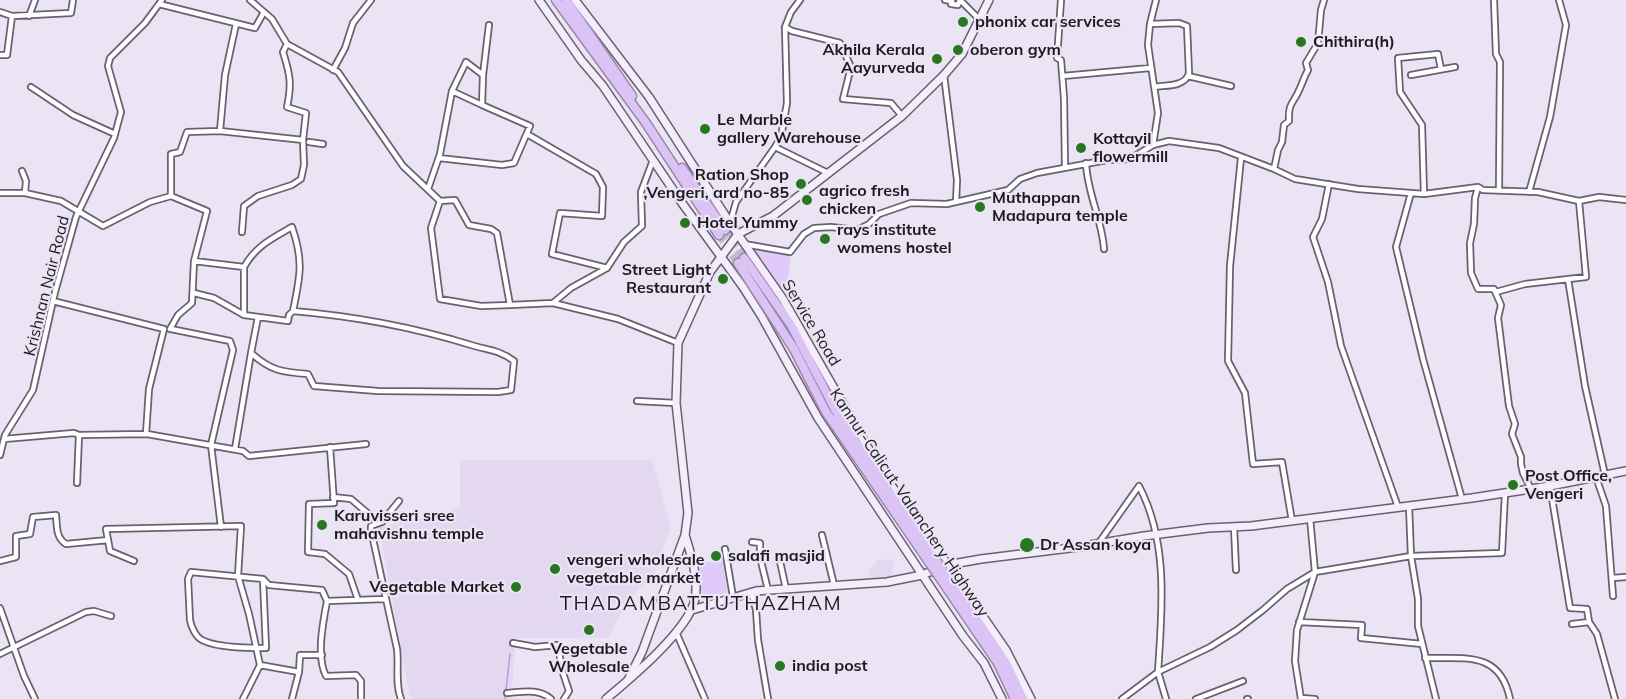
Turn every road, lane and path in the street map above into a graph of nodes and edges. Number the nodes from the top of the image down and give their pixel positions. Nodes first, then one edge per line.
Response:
1 (35, 0) edge
2 (73, 0) edge
3 (250, 0) edge
4 (371, 0) edge
5 (539, 0) edge
6 (556, 0) edge
7 (566, 0) edge
8 (575, 0) edge
9 (800, 0) edge
10 (945, 0) edge
11 (988, 0) edge
12 (1061, 0) edge
13 (1156, 0) edge
14 (1324, 0) edge
15 (1494, 0) edge
16 (1559, 0) edge
17 (160, 2) edge
18 (0, 12) edge
19 (264, 12) junction
20 (12, 16) junction
21 (29, 16) junction
22 (980, 19) junction
23 (236, 24) junction
24 (1150, 24) junction
25 (489, 25) dead end
26 (785, 27) junction
27 (287, 44) junction
28 (0, 55) edge
29 (1455, 67) dead end
30 (1150, 68) junction
31 (1441, 69) junction
32 (333, 70) junction
33 (483, 75) junction
34 (944, 75) junction
35 (1411, 75) dead end
36 (1063, 76) junction
37 (1188, 76) junction
38 (1231, 86) dead end
39 (31, 87) dead end
40 (1154, 87) junction
41 (452, 91) junction
42 (482, 105) junction
43 (902, 116) junction
44 (220, 131) junction
45 (115, 134) junction
46 (527, 134) junction
47 (303, 140) junction
48 (309, 142) dead end
49 (322, 144) dead end
50 (1153, 145) junction
51 (775, 147) junction
52 (439, 158) junction
53 (1241, 158) junction
54 (653, 160) junction
55 (1086, 163) junction
56 (1065, 167) junction
57 (1274, 169) junction
58 (22, 171) dead end
59 (828, 173) junction
60 (1329, 184) junction
61 (1478, 188) junction
62 (428, 189) junction
63 (1498, 190) junction
64 (1529, 192) junction
65 (0, 193) edge
66 (25, 193) junction
67 (1411, 193) junction
68 (1424, 194) junction
69 (171, 196) junction
70 (1626, 200) edge
71 (440, 201) junction
72 (1579, 201) junction
73 (956, 202) junction
74 (79, 211) junction
75 (725, 229) junction
76 (242, 232) dead end
77 (738, 234) junction
78 (744, 244) junction
79 (1104, 249) dead end
80 (721, 255) junction
81 (741, 260) tunnel mouth
82 (195, 261) junction
83 (244, 267) junction
84 (607, 268) junction
85 (1569, 279) junction
86 (1496, 292) junction
87 (194, 293) junction
88 (53, 301) junction
89 (553, 303) junction
90 (510, 304) junction
91 (293, 311) junction
92 (244, 315) junction
93 (258, 317) junction
94 (164, 329) junction
95 (171, 329) junction
96 (678, 343) junction
97 (250, 353) junction
98 (638, 401) dead end
99 (676, 404) junction
100 (146, 434) junction
101 (79, 435) junction
102 (3, 436) edge
103 (366, 444) dead end
104 (211, 445) junction
105 (330, 447) junction
106 (234, 449) junction
107 (0, 455) edge
108 (1626, 471) edge
109 (1605, 475) junction
110 (1596, 477) junction
111 (77, 483) dead end
112 (1550, 486) junction
113 (1531, 490) junction
114 (1505, 493) junction
115 (333, 497) junction
116 (1462, 499) junction
117 (399, 501) dead end
118 (1409, 506) junction
119 (1398, 507) junction
120 (1310, 518) junction
121 (1292, 521) junction
122 (378, 522) junction
123 (220, 527) junction
124 (1234, 527) junction
125 (686, 535) junction
126 (822, 535) dead end
127 (1155, 535) junction
128 (108, 540) junction
129 (752, 542) dead end
130 (1098, 544) junction
131 (725, 549) dead end
132 (1411, 556) junction
133 (779, 557) dead end
134 (0, 561) edge
135 (134, 561) dead end
136 (942, 570) junction
137 (1236, 570) dead end
138 (1315, 572) junction
139 (922, 575) junction
140 (238, 576) junction
141 (1626, 577) edge
142 (1612, 578) junction
143 (263, 579) junction
144 (834, 585) junction
145 (786, 589) junction
146 (768, 590) junction
147 (750, 592) junction
148 (1613, 596) dead end
149 (733, 597) junction
150 (385, 599) junction
151 (358, 600) junction
152 (327, 601) junction
153 (0, 608) edge
154 (692, 610) junction
155 (111, 616) dead end
156 (1299, 621) junction
157 (1589, 622) junction
158 (1572, 624) dead end
159 (676, 632) junction
160 (513, 643) dead end
161 (1422, 644) junction
162 (14, 648) junction
163 (256, 648) junction
164 (0, 654) edge
165 (322, 655) junction
166 (1425, 658) junction
167 (260, 665) junction
168 (298, 672) junction
169 (1158, 672) junction
170 (628, 680) junction
171 (1243, 681) dead end
172 (507, 693) dead end
173 (35, 699) edge
174 (243, 699) edge
175 (292, 699) edge
176 (361, 699) edge
177 (401, 699) edge
178 (551, 699) edge
179 (564, 699) edge
180 (606, 699) edge
181 (705, 699) edge
182 (768, 699) edge
183 (1002, 699) edge
184 (1015, 699) edge
185 (1023, 699) edge
186 (1031, 699) edge
187 (1122, 699) edge
188 (1166, 699) edge
189 (1196, 699) edge
190 (1301, 699) edge
191 (1315, 699) edge
192 (1436, 699) edge
193 (1510, 699) edge
194 (1615, 699) edge

1 - 21 street
2 - 21 street
3 - 19 street
4 - 32 street
5 - 54 street
6 - 75 highway
7 - 75 highway
8 - 75 street, Service Road
9 - 26 street
10 - 22 street
11 - 22 street
12 - 36 street
13 - 24 street
14 - 57 street
15 - 63 street
16 - 64 street
17 - 23 street
17 - 45 street, Krishnan Nair Road
18 - 20 street
19 - 23 street
19 - 27 street
20 - 21 street
20 - 28 street
22 - 34 street
23 - 44 street
24 - 30 street
24 - 37 street
25 - 33 street
26 - 43 street
26 - 51 street
27 - 32 street
27 - 47 street
29 - 31 street
30 - 36 street
30 - 40 street
31 - 35 street
31 - 68 street
32 - 62 street
33 - 41 street
33 - 42 street
34 - 43 street
34 - 73 street
36 - 56 street
37 - 38 street
37 - 40 street
39 - 45 street
40 - 50 street
41 - 42 street
41 - 52 street
42 - 46 street
43 - 59 street
44 - 47 street
44 - 69 street
45 - 74 street, Krishnan Nair Road
46 - 52 street
46 - 84 street
47 - 76 street
48 - 49 street
50 - 53 street
50 - 55 street
51 - 59 street
51 - 75 street
52 - 62 street
53 - 57 street
53 - 121 street
54 - 80 street
54 - 84 street
55 - 56 street
55 - 79 street
56 - 73 street
57 - 60 street
58 - 66 street
59 - 77 street
60 - 67 street
60 - 119 street
61 - 63 street
61 - 68 street
61 - 86 street
62 - 71 street
63 - 64 street
64 - 72 street
65 - 66 street
66 - 74 street
67 - 68 street
67 - 116 street
69 - 74 street
69 - 82 street
70 - 72 street
71 - 90 street
71 - 90 street
72 - 85 street
73 - 78 street
74 - 88 street, Krishnan Nair Road
75 - 77 street, Service Road
77 - 78 street, Service Road
77 - 80 street
78 - 136 street, Service Road
80 - 96 street
80 - 139 street
81 - 136 highway, Kannur-Calicut-Valanchery Highway, bridge
82 - 83 street
82 - 87 street
83 - 91 street
83 - 92 street
84 - 89 street
85 - 86 street
85 - 109 street
86 - 113 street
87 - 92 street
87 - 95 street
88 - 94 street
88 - 102 street, Krishnan Nair Road
89 - 90 street
89 - 96 street
91 - 93 street
91 - 97 street
92 - 93 street
93 - 97 street
94 - 95 street
94 - 100 street
95 - 104 street
96 - 99 street
97 - 106 street
98 - 99 street
99 - 125 street
100 - 101 street
100 - 104 street
101 - 102 street
101 - 111 street
102 - 107 street, Krishnan Nair Road
103 - 105 street
104 - 106 street
104 - 123 street
105 - 106 street
105 - 115 street
108 - 109 street
109 - 110 street
110 - 112 street
110 - 142 street
112 - 113 street
112 - 157 street
113 - 114 street
114 - 116 street
114 - 132 street
115 - 122 street
115 - 151 street
116 - 118 street
117 - 122 street
118 - 119 street
118 - 132 street
119 - 120 street
120 - 121 street
120 - 138 street
121 - 124 street
122 - 150 street
123 - 128 street
123 - 140 street
124 - 127 street
124 - 137 street
125 - 154 street
125 - 170 street
126 - 144 street
127 - 130 street
127 - 130 street
127 - 169 street
128 - 134 street
128 - 135 street
129 - 146 street
130 - 136 street
131 - 149 street
132 - 138 street
132 - 161 street
133 - 145 street
136 - 139 street
136 - 184 highway, Kannur-Calicut-Valanchery Highway
136 - 185 highway
136 - 186 street, Service Road
138 - 156 street
138 - 169 street
139 - 144 street
139 - 183 street
140 - 143 street
140 - 163 street
140 - 163 street
141 - 142 street
142 - 148 street
143 - 152 street
143 - 163 street
144 - 145 street
145 - 146 street
146 - 147 street
147 - 149 street
147 - 182 street
149 - 154 street
150 - 151 street
150 - 177 street
151 - 152 street
152 - 165 street
153 - 162 street
154 - 159 street
155 - 162 street
156 - 161 street
156 - 190 street
157 - 158 street
157 - 194 street
159 - 170 street
159 - 181 street
160 - 179 street
161 - 166 street
162 - 164 street
162 - 173 street
163 - 167 street
165 - 168 street
165 - 176 street
166 - 192 street
166 - 193 street
167 - 168 street
167 - 174 street
168 - 175 street
169 - 187 street
169 - 188 street
170 - 180 street
171 - 189 street
172 - 178 street
190 - 191 street

